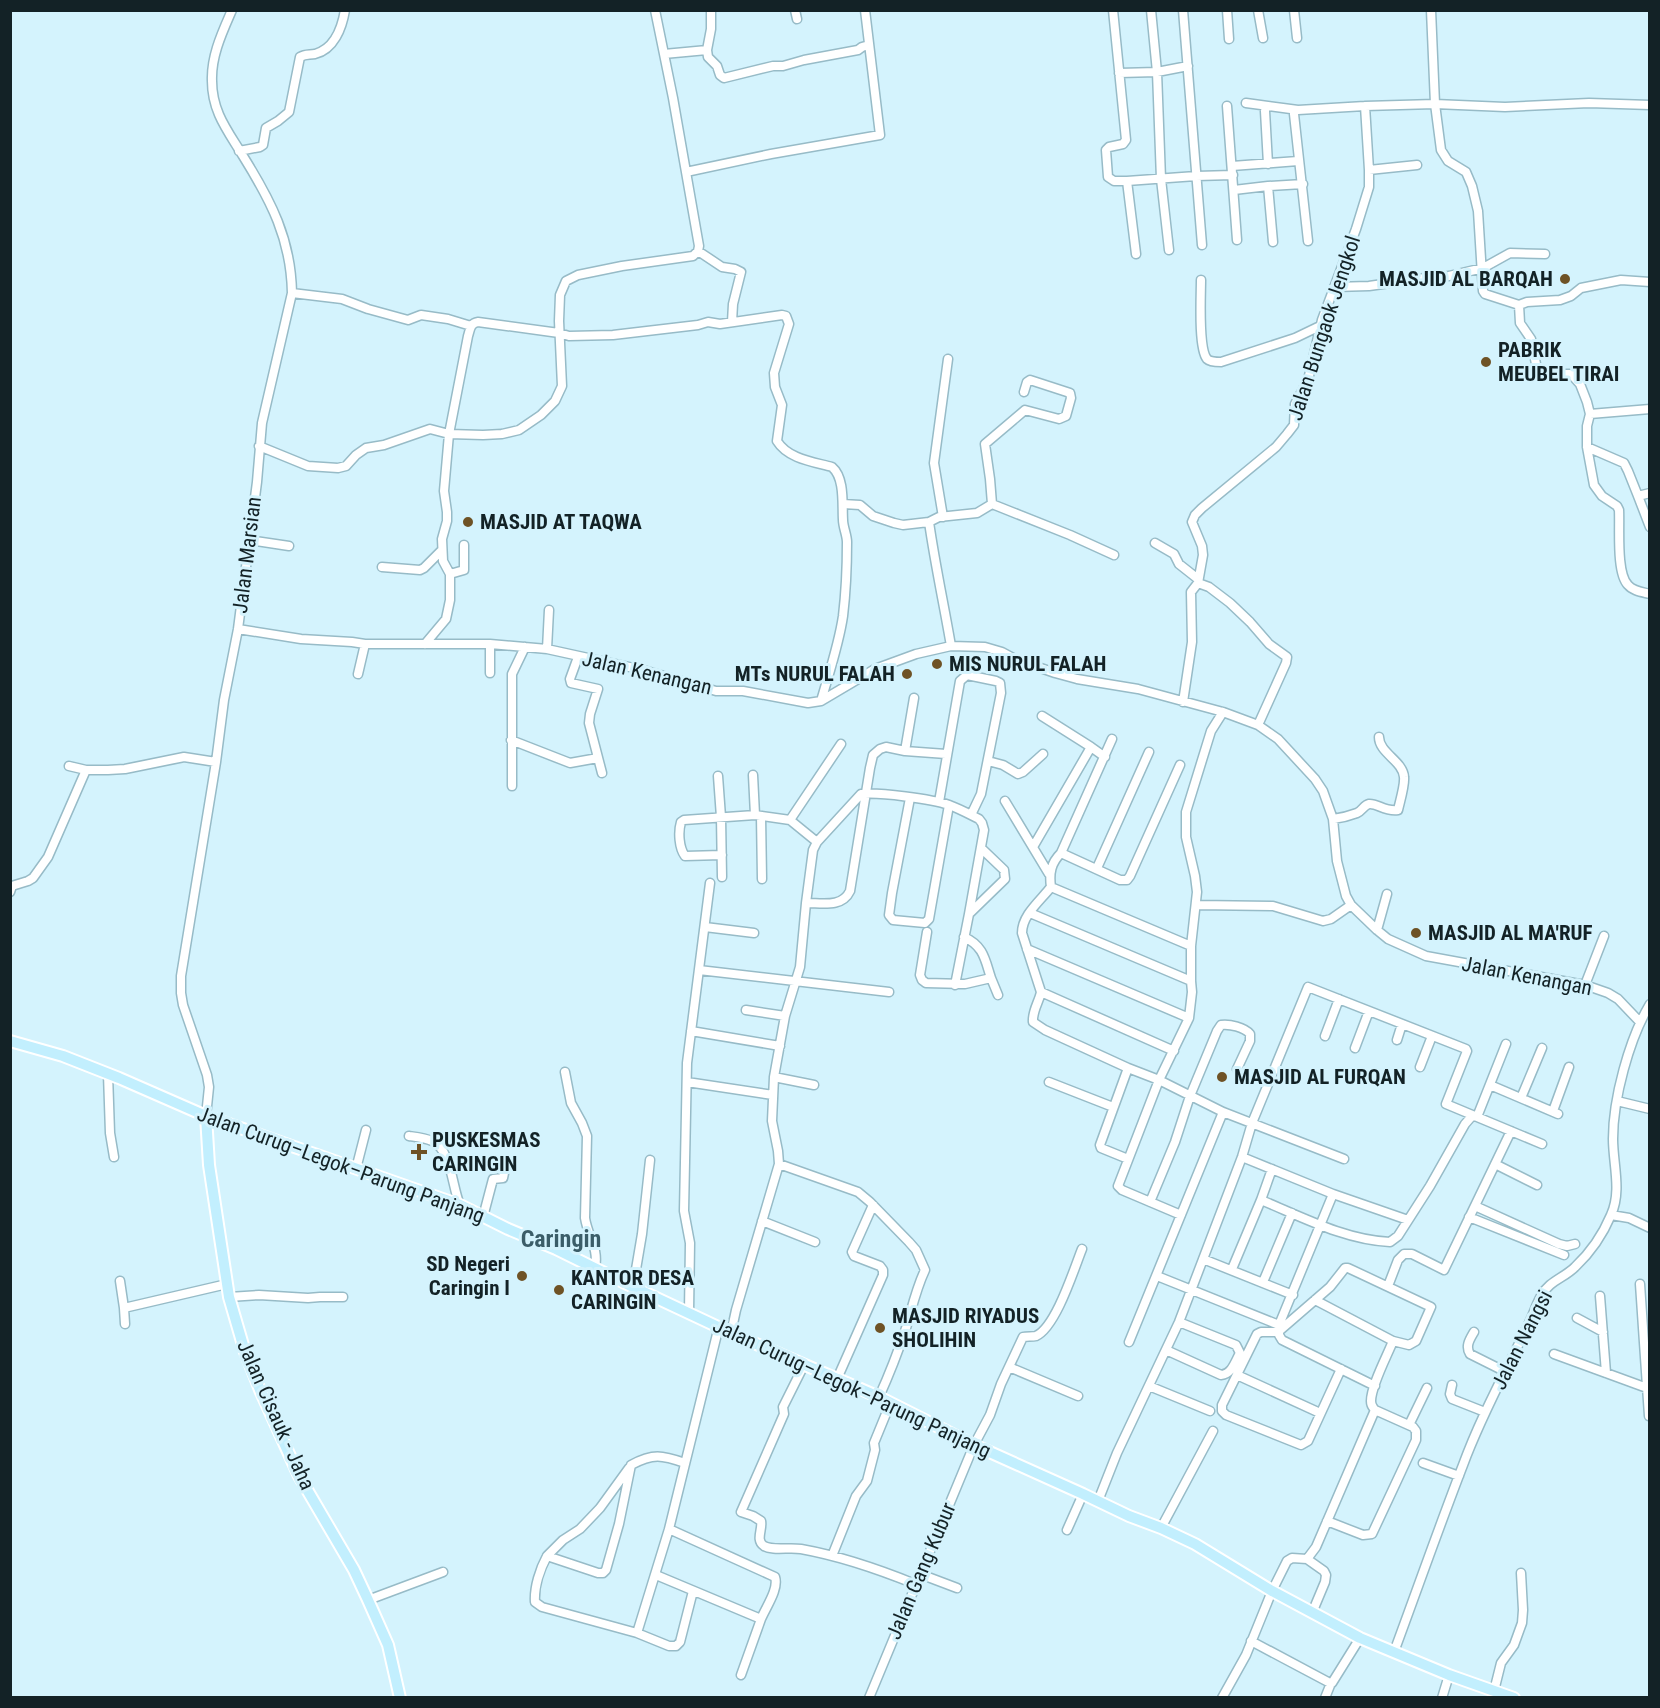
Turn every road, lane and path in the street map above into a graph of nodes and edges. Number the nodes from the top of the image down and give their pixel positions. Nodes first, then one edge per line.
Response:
1 (232, 10) edge
2 (345, 10) edge
3 (655, 10) edge
4 (711, 10) edge
5 (866, 10) edge
6 (1113, 10) edge
7 (1151, 10) edge
8 (1183, 10) edge
9 (1227, 10) edge
10 (1258, 10) edge
11 (1294, 10) edge
12 (1431, 10) edge
13 (1263, 38) dead end
14 (1297, 38) dead end
15 (1229, 39) dead end
16 (869, 45) junction
17 (707, 50) junction
18 (664, 54) junction
19 (1188, 66) junction
20 (1157, 72) junction
21 (1119, 74) junction
22 (1246, 103) dead end
23 (1435, 104) junction
24 (1650, 105) edge
25 (1227, 106) dead end
26 (1365, 106) junction
27 (1265, 111) dead end
28 (1294, 114) dead end
29 (240, 151) junction
30 (1298, 161) junction
31 (1268, 164) junction
32 (1417, 165) dead end
33 (1369, 170) junction
34 (1233, 171) junction
35 (686, 172) junction
36 (1196, 176) junction
37 (1161, 179) junction
38 (1127, 181) junction
39 (1303, 184) junction
40 (1268, 186) junction
41 (1234, 190) junction
42 (1237, 240) dead end
43 (1308, 241) dead end
44 (1274, 242) dead end
45 (1202, 245) dead end
46 (1170, 250) dead end
47 (698, 251) junction
48 (1136, 254) dead end
49 (1545, 254) dead end
50 (1483, 267) junction
51 (1201, 280) dead end
52 (1650, 282) edge
53 (1334, 287) junction
54 (292, 293) junction
55 (1519, 305) junction
56 (732, 322) junction
57 (471, 326) junction
58 (1320, 326) junction
59 (559, 333) junction
60 (948, 359) dead end
61 (1023, 392) dead end
62 (1650, 409) edge
63 (1590, 414) junction
64 (449, 434) junction
65 (259, 446) junction
66 (1587, 447) junction
67 (1650, 493) edge
68 (1638, 496) junction
69 (843, 504) junction
70 (992, 504) junction
71 (943, 517) junction
72 (929, 522) junction
73 (1650, 527) edge
74 (249, 540) junction
75 (1155, 543) dead end
76 (464, 545) dead end
77 (289, 546) dead end
78 (442, 550) junction
79 (1114, 555) dead end
80 (382, 567) dead end
81 (450, 574) junction
82 (1198, 581) junction
83 (1650, 594) edge
84 (549, 609) dead end
85 (238, 629) junction
86 (365, 644) junction
87 (425, 644) junction
88 (490, 644) junction
89 (951, 646) junction
90 (525, 647) junction
91 (547, 649) junction
92 (578, 657) junction
93 (490, 673) dead end
94 (358, 674) dead end
95 (914, 698) dead end
96 (821, 700) junction
97 (1183, 702) junction
98 (1223, 712) junction
99 (1042, 717) dead end
100 (1258, 725) junction
101 (1379, 737) dead end
102 (1112, 739) dead end
103 (511, 740) junction
104 (841, 744) dead end
105 (1091, 747) junction
106 (905, 751) junction
107 (1149, 752) dead end
108 (946, 754) junction
109 (1043, 754) dead end
110 (1105, 757) junction
111 (598, 758) junction
112 (988, 760) junction
113 (216, 762) junction
114 (1180, 765) dead end
115 (69, 766) dead end
116 (86, 770) junction
117 (602, 773) dead end
118 (753, 775) dead end
119 (718, 776) dead end
120 (512, 786) dead end
121 (866, 794) junction
122 (910, 798) junction
123 (1005, 801) dead end
124 (939, 802) junction
125 (949, 805) junction
126 (758, 815) junction
127 (971, 815) junction
128 (722, 817) junction
129 (1333, 819) junction
130 (790, 820) junction
131 (818, 842) junction
132 (1033, 847) junction
133 (981, 848) junction
134 (1061, 853) junction
135 (722, 855) junction
136 (1097, 868) junction
137 (1049, 874) junction
138 (722, 877) dead end
139 (762, 879) dead end
140 (710, 883) dead end
141 (1051, 887) junction
142 (10, 892) edge
143 (1387, 894) dead end
144 (806, 903) junction
145 (1351, 905) junction
146 (1197, 906) junction
147 (1030, 913) junction
148 (969, 914) junction
149 (705, 927) junction
150 (1377, 930) junction
151 (927, 932) dead end
152 (754, 933) dead end
153 (1604, 936) dead end
154 (964, 937) junction
155 (1191, 946) junction
156 (1027, 949) junction
157 (699, 969) junction
158 (992, 978) junction
159 (1191, 981) junction
160 (796, 982) junction
161 (955, 985) junction
162 (1585, 986) junction
163 (889, 992) dead end
164 (1041, 992) junction
165 (998, 995) dead end
166 (1339, 999) junction
167 (1650, 1004) edge
168 (746, 1010) dead end
169 (1370, 1011) junction
170 (785, 1016) junction
171 (1189, 1018) junction
172 (1640, 1021) junction
173 (1402, 1024) junction
174 (691, 1031) junction
175 (1325, 1036) dead end
176 (1432, 1036) junction
177 (1396, 1040) dead end
178 (10, 1041) edge
179 (1506, 1044) dead end
180 (780, 1046) junction
181 (1355, 1048) dead end
182 (1542, 1048) dead end
183 (1174, 1051) junction
184 (1420, 1067) dead end
185 (1569, 1067) dead end
186 (1128, 1068) junction
187 (1237, 1069) dead end
188 (565, 1072) dead end
189 (108, 1074) junction
190 (774, 1077) junction
191 (1159, 1080) junction
192 (687, 1082) junction
193 (1049, 1082) dead end
194 (814, 1085) dead end
195 (1490, 1085) junction
196 (772, 1095) junction
197 (1190, 1096) junction
198 (1521, 1098) junction
199 (1617, 1101) junction
200 (1113, 1107) junction
201 (1650, 1109) edge
202 (1223, 1112) junction
203 (206, 1116) junction
204 (1475, 1116) junction
205 (1252, 1123) junction
206 (366, 1130) dead end
207 (1511, 1131) junction
208 (409, 1136) dead end
209 (1542, 1144) dead end
210 (114, 1157) dead end
211 (1242, 1157) junction
212 (507, 1159) dead end
213 (1128, 1159) junction
214 (1344, 1159) dead end
215 (650, 1160) dead end
216 (778, 1164) junction
217 (1495, 1164) junction
218 (356, 1169) junction
219 (1272, 1169) junction
220 (1537, 1185) dead end
221 (1333, 1194) junction
222 (1261, 1200) junction
223 (1150, 1202) junction
224 (460, 1205) junction
225 (873, 1205) junction
226 (1472, 1212) junction
227 (1292, 1213) junction
228 (1181, 1215) junction
229 (1611, 1215) junction
230 (483, 1217) junction
231 (762, 1221) junction
232 (1408, 1221) junction
233 (1322, 1225) junction
234 (1650, 1228) edge
235 (814, 1242) dead end
236 (1575, 1244) dead end
237 (1082, 1249) dead end
238 (1564, 1255) dead end
239 (1203, 1259) junction
240 (595, 1268) junction
241 (1232, 1269) junction
242 (1157, 1276) junction
243 (120, 1281) dead end
244 (1263, 1282) junction
245 (227, 1284) junction
246 (1640, 1284) dead end
247 (1388, 1286) junction
248 (633, 1287) junction
249 (1191, 1290) junction
250 (1293, 1295) junction
251 (1600, 1296) dead end
252 (229, 1297) junction
253 (343, 1297) dead end
254 (1315, 1300) junction
255 (124, 1308) junction
256 (689, 1312) junction
257 (1577, 1318) dead end
258 (1179, 1322) junction
259 (125, 1324) dead end
260 (719, 1326) junction
261 (1279, 1328) junction
262 (1474, 1332) dead end
263 (1603, 1332) junction
264 (731, 1333) junction
265 (1393, 1341) junction
266 (1129, 1342) dead end
267 (1166, 1350) junction
268 (1554, 1354) dead end
269 (804, 1365) junction
270 (1009, 1367) junction
271 (1341, 1369) junction
272 (1504, 1371) junction
273 (1606, 1373) junction
274 (1237, 1375) junction
275 (837, 1379) junction
276 (1452, 1385) dead end
277 (1149, 1386) junction
278 (1375, 1386) junction
279 (1427, 1389) dead end
280 (1648, 1391) edge
281 (1078, 1396) dead end
282 (879, 1397) junction
283 (890, 1404) junction
284 (1375, 1410) junction
285 (1210, 1411) dead end
286 (1485, 1412) junction
287 (1320, 1413) junction
288 (1649, 1416) edge
289 (1409, 1425) junction
290 (1213, 1431) dead end
291 (974, 1445) junction
292 (685, 1463) junction
293 (1423, 1463) dead end
294 (631, 1465) junction
295 (1459, 1476) junction
296 (1083, 1494) junction
297 (1098, 1502) junction
298 (1327, 1521) junction
299 (1161, 1528) junction
300 (669, 1529) junction
301 (1067, 1530) dead end
302 (547, 1556) junction
303 (832, 1556) junction
304 (1306, 1560) junction
305 (442, 1572) dead end
306 (1521, 1573) dead end
307 (920, 1574) junction
308 (656, 1575) junction
309 (915, 1584) junction
310 (957, 1588) dead end
311 (693, 1591) junction
312 (1272, 1591) junction
313 (368, 1600) junction
314 (1312, 1613) junction
315 (761, 1619) junction
316 (637, 1633) junction
317 (1360, 1638) junction
318 (1251, 1641) junction
319 (1394, 1653) junction
320 (741, 1674) dead end
321 (1449, 1675) junction
322 (1331, 1683) junction
323 (1494, 1691) junction
324 (400, 1698) edge
325 (869, 1698) edge
326 (1222, 1698) edge
327 (1325, 1698) edge
328 (1442, 1698) edge
329 (1514, 1698) edge

1 - 29 street, Jalan Marsian
2 - 29 street
3 - 18 street
4 - 17 street
5 - 16 street
6 - 21 street
7 - 20 street
8 - 19 street
9 - 15 street
10 - 13 street
11 - 14 street
12 - 23 street
16 - 17 street
16 - 35 street
17 - 18 street
18 - 35 street
19 - 20 street
19 - 36 street
20 - 21 street
20 - 37 street
21 - 38 street
22 - 26 street
23 - 24 street
23 - 26 street
23 - 50 street
25 - 34 street
26 - 33 street, Jalan Bungaok Jengkol
27 - 31 street
28 - 30 street
29 - 54 street, Jalan Marsian
30 - 31 street
30 - 39 street
31 - 34 street
32 - 33 street
33 - 53 street, Jalan Bungaok Jengkol
34 - 36 street
34 - 41 street
35 - 47 street
36 - 37 street
36 - 45 street
37 - 38 street
37 - 46 street
38 - 48 street
39 - 40 street
39 - 43 street
40 - 41 street
40 - 44 street
41 - 42 street
47 - 56 street
47 - 59 street
49 - 50 street
50 - 53 street
50 - 55 street
51 - 58 street
52 - 55 street
53 - 58 street, Jalan Bungaok Jengkol
54 - 57 street
54 - 65 street, Jalan Marsian
55 - 63 street
56 - 59 street
56 - 69 street
57 - 59 street
57 - 64 street
58 - 82 street, Jalan Bungaok Jengkol
59 - 64 street
60 - 71 street
61 - 70 street
62 - 63 street
63 - 66 street
64 - 65 street
64 - 78 street
65 - 74 street, Jalan Marsian
66 - 68 street
66 - 83 street
67 - 68 street
68 - 73 street
69 - 72 street
69 - 96 street
70 - 71 street
70 - 79 street
71 - 72 street
72 - 89 street
74 - 77 street
74 - 85 street, Jalan Marsian
75 - 82 street
76 - 81 street
78 - 80 street
78 - 81 street
81 - 87 street
82 - 97 street, Jalan Bungaok Jengkol
82 - 100 street
84 - 91 street
85 - 86 street, Jalan Kenangan
85 - 113 street, Jalan Marsian
86 - 87 street, Jalan Kenangan
86 - 94 street
87 - 88 street, Jalan Kenangan
88 - 90 street, Jalan Kenangan
88 - 93 street
89 - 96 street, Jalan Kenangan
89 - 97 street, Jalan Kenangan
90 - 91 street, Jalan Kenangan
90 - 103 street
91 - 92 street, Jalan Kenangan
92 - 96 street, Jalan Kenangan
92 - 111 street
95 - 106 street
97 - 98 street, Jalan Kenangan
98 - 100 street, Jalan Kenangan
98 - 146 street
99 - 105 street
100 - 129 street, Jalan Kenangan
101 - 129 street
102 - 110 street
103 - 111 street
103 - 120 street
104 - 130 street
105 - 110 street
105 - 132 street
106 - 108 street
106 - 121 street
107 - 136 street
108 - 112 street
108 - 124 street
109 - 112 street
110 - 134 street
111 - 117 street
112 - 127 street
113 - 116 street
113 - 203 street, Jalan Marsian
114 - 136 street
115 - 116 street
116 - 142 street
118 - 126 street
119 - 128 street
121 - 122 street
121 - 131 street
121 - 144 street
122 - 124 street
122 - 125 street
123 - 132 street
124 - 125 street
125 - 127 street
126 - 128 street
126 - 130 street
126 - 139 street
127 - 133 street
128 - 135 street
128 - 135 street
129 - 145 street, Jalan Kenangan
130 - 131 street
131 - 144 street
132 - 137 street
133 - 148 street
133 - 148 street
134 - 136 street
134 - 137 street
135 - 138 street
137 - 141 street
140 - 149 street
141 - 147 street
141 - 155 street
143 - 150 street
144 - 160 street
145 - 146 street
145 - 150 street, Jalan Kenangan
146 - 155 street
147 - 156 street
147 - 159 street
148 - 154 street
149 - 152 street
149 - 157 street
150 - 162 street, Jalan Kenangan
151 - 161 street
153 - 162 street
154 - 158 street
154 - 161 street
155 - 159 street
156 - 164 street
156 - 171 street
157 - 160 street
157 - 174 street
158 - 161 street
158 - 165 street
159 - 171 street
160 - 163 street
160 - 170 street
162 - 172 street, Jalan Kenangan
164 - 183 street
164 - 186 street
166 - 169 street
166 - 175 street
166 - 205 street
167 - 172 street, Jalan Nangsi
168 - 170 street
169 - 173 street
169 - 181 street
170 - 180 street
171 - 183 street
172 - 199 street, Jalan Nangsi
173 - 176 street
173 - 177 street
174 - 180 street
174 - 192 street
176 - 184 street
176 - 204 street
178 - 189 main road, Jalan Curug–Legok–Parung Panjang
179 - 195 street
180 - 190 street
182 - 198 street
183 - 191 street
185 - 198 street
186 - 191 street
186 - 200 street
187 - 197 street
188 - 240 street
189 - 203 main road, Jalan Curug–Legok–Parung Panjang
189 - 210 street
190 - 194 street
190 - 196 street
191 - 197 street
191 - 213 street
192 - 196 street
192 - 256 street
193 - 200 street
195 - 198 street
195 - 204 street
196 - 216 street
197 - 202 street
197 - 223 street
199 - 201 street
199 - 229 street, Jalan Nangsi
200 - 213 street
202 - 205 street
202 - 228 street
203 - 218 main road, Jalan Curug–Legok–Parung Panjang
203 - 245 main road, Jalan Cisauk - Jaha
204 - 207 street
204 - 232 street
205 - 211 street
205 - 214 street
206 - 218 street
207 - 209 street
207 - 217 street
208 - 224 street
211 - 219 street
211 - 239 street
212 - 230 street
213 - 223 street
215 - 248 street
216 - 225 street
216 - 231 street
217 - 220 street
217 - 226 street
218 - 224 main road, Jalan Curug–Legok–Parung Panjang
219 - 221 street
219 - 222 street
221 - 232 street
221 - 233 street
222 - 227 street
222 - 241 street
223 - 228 street
224 - 230 main road, Jalan Curug–Legok–Parung Panjang
225 - 275 street
225 - 282 street
226 - 236 street
226 - 238 street
226 - 247 street
227 - 233 street
227 - 244 street
228 - 242 street
229 - 234 street
229 - 272 street, Jalan Nangsi
230 - 240 main road, Jalan Curug–Legok–Parung Panjang
231 - 235 street
231 - 264 street
232 - 233 street
233 - 250 street
237 - 270 street, Jalan Gang Kubur
239 - 241 street
239 - 249 street
240 - 248 main road, Jalan Curug–Legok–Parung Panjang
241 - 244 street
242 - 249 street
242 - 266 street
243 - 255 street
244 - 250 street
245 - 252 main road, Jalan Cisauk - Jaha
245 - 255 street
246 - 280 street
247 - 254 street
247 - 265 street
248 - 256 main road, Jalan Curug–Legok–Parung Panjang
249 - 258 street
249 - 261 street
250 - 261 street
251 - 263 street
252 - 253 street
252 - 313 main road, Jalan Cisauk - Jaha
254 - 261 street
254 - 265 street
255 - 259 street
256 - 260 main road, Jalan Curug–Legok–Parung Panjang
257 - 263 street
258 - 267 street
258 - 267 street
260 - 264 main road, Jalan Curug–Legok–Parung Panjang
260 - 292 street
261 - 271 street
261 - 274 street
262 - 272 street
263 - 273 street
264 - 269 main road, Jalan Curug–Legok–Parung Panjang
265 - 278 street
267 - 277 street
268 - 273 street
269 - 275 main road, Jalan Curug–Legok–Parung Panjang
269 - 303 street
270 - 281 street
270 - 291 street, Jalan Gang Kubur
271 - 278 street
271 - 287 street
272 - 286 street, Jalan Nangsi
273 - 280 street
274 - 287 street
274 - 287 street
275 - 282 main road, Jalan Curug–Legok–Parung Panjang
276 - 286 street
277 - 285 street
277 - 297 street
278 - 284 street
279 - 289 street
280 - 288 street
282 - 283 main road, Jalan Curug–Legok–Parung Panjang
283 - 291 main road, Jalan Curug–Legok–Parung Panjang
283 - 303 street
284 - 289 street
284 - 298 street
286 - 295 street, Jalan Nangsi
289 - 298 street
290 - 299 street
291 - 296 main road, Jalan Curug–Legok–Parung Panjang
291 - 307 street, Jalan Gang Kubur
292 - 294 street
292 - 300 street
293 - 295 street
294 - 302 street
294 - 302 street
295 - 319 street, Jalan Nangsi
296 - 297 main road, Jalan Curug–Legok–Parung Panjang
296 - 301 street
297 - 299 main road, Jalan Curug–Legok–Parung Panjang
298 - 304 street
299 - 312 main road, Jalan Curug–Legok–Parung Panjang
300 - 308 street
300 - 315 street
302 - 316 street
303 - 309 street
304 - 312 street
304 - 314 street
305 - 313 street
306 - 323 street
307 - 309 street, Jalan Gang Kubur
307 - 310 street
308 - 311 street
308 - 316 street
309 - 325 street, Jalan Gang Kubur
311 - 315 street
311 - 316 street
312 - 314 main road, Jalan Curug–Legok–Parung Panjang
312 - 318 street
313 - 324 main road, Jalan Cisauk - Jaha
314 - 317 main road, Jalan Curug–Legok–Parung Panjang
315 - 320 street
317 - 319 main road, Jalan Curug–Legok–Parung Panjang
317 - 322 street
318 - 322 street
318 - 326 street
319 - 321 main road, Jalan Curug–Legok–Parung Panjang
321 - 323 main road, Jalan Curug–Legok–Parung Panjang
321 - 328 street
322 - 327 street
323 - 329 main road, Jalan Curug–Legok–Parung Panjang

